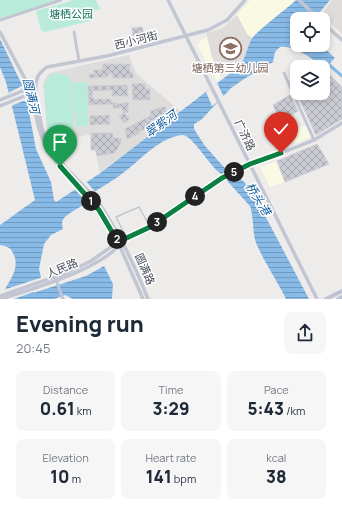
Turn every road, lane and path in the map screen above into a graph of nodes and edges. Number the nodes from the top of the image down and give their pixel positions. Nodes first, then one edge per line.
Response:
1 (61, 0) edge
2 (168, 0) edge
3 (299, 0) edge
4 (243, 1) edge
5 (312, 12) edge
6 (0, 20) edge
7 (330, 29) edge
8 (0, 32) edge
9 (74, 32) dead end
10 (185, 36) junction
11 (342, 40) edge
12 (80, 61) junction
13 (284, 73) dead end
14 (30, 88) junction
15 (35, 89) junction
16 (31, 93) junction
17 (0, 100) edge
18 (0, 106) edge
19 (342, 123) edge
20 (314, 140) junction
21 (250, 164) junction
22 (61, 165) junction
23 (150, 227) junction
24 (120, 243) junction
25 (56, 278) junction
26 (342, 291) edge
27 (0, 296) edge
28 (342, 297) edge
29 (1, 299) edge
30 (63, 299) edge
31 (143, 299) edge
32 (148, 299) edge
33 (317, 299) edge
34 (326, 299) edge
35 (338, 299) edge

1 - 6 street
2 - 10 street, 广济路
3 - 5 street
4 - 10 street, 西小河街
7 - 11 street
8 - 14 street, 圆满路
9 - 12 street
10 - 12 street, 西小河街
10 - 21 street, 广济路
12 - 15 street, 西小河街
13 - 20 street
14 - 15 street
14 - 16 street, 圆满路
14 - 17 street
15 - 16 street
15 - 22 street, 圆满路
16 - 18 street
16 - 22 street, 圆满路
19 - 20 street, 人民路
20 - 21 street, 人民路
21 - 23 street, 人民路
21 - 33 street, 广济路
22 - 24 street, 圆满路
23 - 24 street, 人民路
23 - 24 lane
24 - 25 street, 人民路
24 - 31 street, 圆满路
24 - 32 street, 圆满路
25 - 27 street, 人民路
25 - 29 street, 人民路
25 - 30 street
26 - 34 main road
28 - 35 main road

